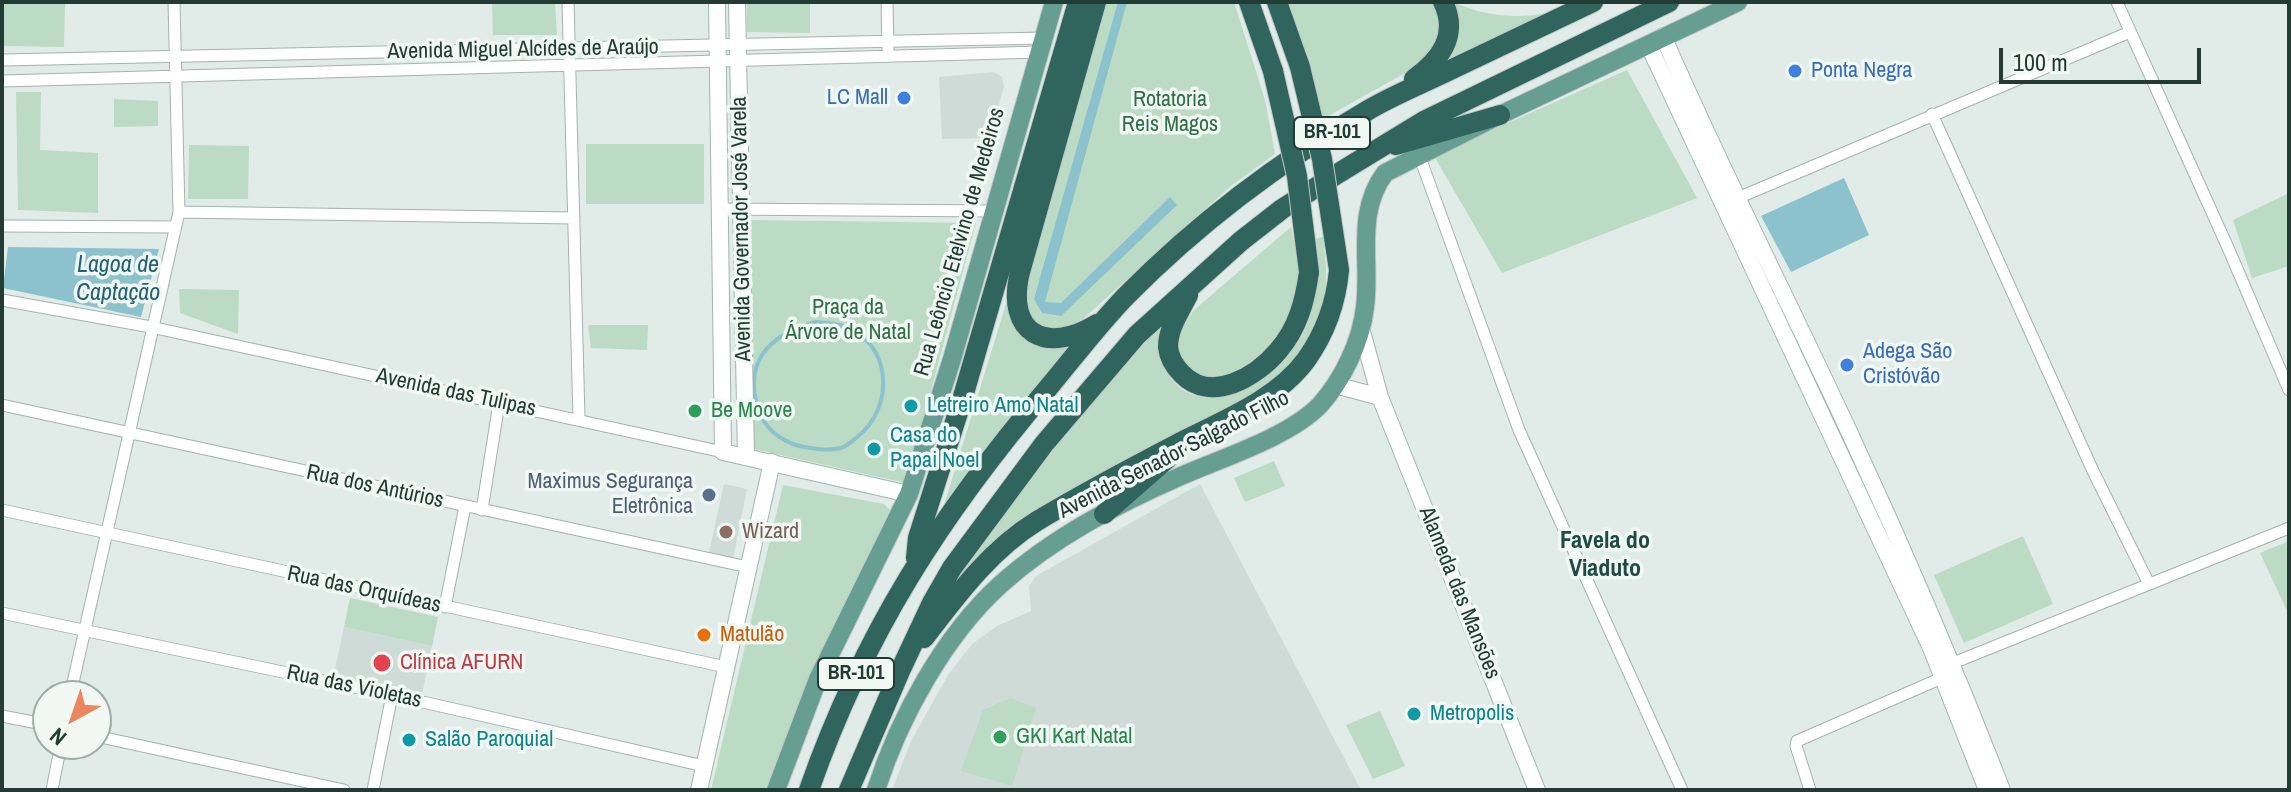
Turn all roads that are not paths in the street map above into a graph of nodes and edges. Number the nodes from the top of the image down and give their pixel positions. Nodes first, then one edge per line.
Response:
1 (174, 2) edge
2 (568, 2) edge
3 (717, 2) edge
4 (737, 2) edge
5 (887, 2) edge
6 (1054, 2) edge
7 (1078, 2) edge
8 (1096, 2) edge
9 (1249, 2) edge
10 (1277, 2) edge
11 (1443, 2) edge
12 (1593, 2) edge
13 (1669, 2) edge
14 (1738, 2) edge
15 (2117, 2) edge
16 (2130, 32) junction
17 (1655, 40) junction
18 (888, 42) junction
19 (1042, 45) junction
20 (569, 49) junction
21 (738, 53) junction
22 (718, 54) junction
23 (888, 56) junction
24 (175, 57) junction
25 (2, 60) edge
26 (569, 66) junction
27 (176, 77) junction
28 (2, 81) edge
29 (1371, 108) junction
30 (1932, 114) junction
31 (1500, 115) junction
32 (1380, 148) junction
33 (1419, 155) junction
34 (1731, 201) junction
35 (720, 209) junction
36 (741, 209) junction
37 (993, 211) junction
38 (179, 212) junction
39 (574, 218) junction
40 (2, 226) edge
41 (175, 227) junction
42 (1196, 281) junction
43 (2, 300) edge
44 (1107, 317) junction
45 (151, 327) junction
46 (1361, 328) junction
47 (1335, 385) junction
48 (2289, 390) edge
49 (1380, 397) junction
50 (499, 403) junction
51 (2, 405) edge
52 (579, 418) junction
53 (128, 432) junction
54 (1193, 436) junction
55 (723, 452) junction
56 (746, 456) junction
57 (772, 462) junction
58 (909, 494) junction
59 (465, 506) junction
60 (2, 510) edge
61 (482, 510) junction
62 (1104, 514) junction
63 (2289, 528) edge
64 (105, 534) junction
65 (916, 563) junction
66 (748, 567) junction
67 (2149, 584) junction
68 (445, 607) junction
69 (2, 613) edge
70 (84, 631) junction
71 (726, 667) junction
72 (1948, 670) junction
73 (900, 671) junction
74 (73, 680) edge
75 (392, 695) junction
76 (2, 716) edge
77 (32, 722) edge
78 (112, 739) edge
79 (58, 760) edge
80 (704, 766) junction
81 (52, 790) edge
82 (344, 790) edge
83 (373, 790) edge
84 (699, 790) edge
85 (776, 790) edge
86 (809, 790) edge
87 (849, 790) edge
88 (876, 790) edge
89 (1537, 790) edge
90 (1682, 790) edge
91 (1810, 790) edge
92 (1987, 790) edge
93 (2002, 790) edge

1 - 24 street
2 - 20 street
3 - 22 street, Avenida Governador José Varela
4 - 21 street, Avenida Governador José Varela
5 - 18 street
6 - 19 main road, Rua Leôncio Etelvino de Medeiros
7 - 65 highway
8 - 44 highway
9 - 42 highway, bridge
10 - 54 highway, bridge
11 - 29 highway
12 - 29 highway, BR-101
13 - 32 highway, BR-101
14 - 17 main road, Avenida Senador Salgado Filho
15 - 16 street
16 - 30 street
16 - 48 street
17 - 31 main road, Avenida Senador Salgado Filho
17 - 34 street
18 - 19 street, Avenida Miguel Alcídes de Araújo
18 - 21 street, Avenida Miguel Alcídes de Araújo
18 - 23 street
19 - 23 street, Avenida Miguel Alcídes de Araújo
19 - 37 main road, Rua Leôncio Etelvino de Medeiros
20 - 22 street, Avenida Miguel Alcídes de Araújo
20 - 24 street, Avenida Miguel Alcídes de Araújo
20 - 26 street
21 - 22 street, Avenida Miguel Alcídes de Araújo
21 - 23 street, Avenida Miguel Alcídes de Araújo
21 - 36 street, Avenida Governador José Varela
22 - 26 street, Avenida Miguel Alcídes de Araújo
22 - 35 street, Avenida Governador José Varela
24 - 25 street, Avenida Miguel Alcídes de Araújo
24 - 27 street
26 - 27 street, Avenida Miguel Alcídes de Araújo
26 - 39 street
27 - 28 street, Avenida Miguel Alcídes de Araújo
27 - 38 street
29 - 44 highway, BR-101
30 - 34 street
30 - 67 street
31 - 32 highway
31 - 33 main road, Avenida Senador Salgado Filho
32 - 42 highway, BR-101
33 - 46 main road, Avenida Senador Salgado Filho
33 - 90 street
34 - 72 street
35 - 36 street
35 - 55 street, Avenida Governador José Varela
36 - 37 street
36 - 56 street, Avenida Governador José Varela
37 - 58 main road, Rua Leôncio Etelvino de Medeiros
38 - 39 street
38 - 41 street
39 - 52 street
40 - 41 street
41 - 45 street
42 - 73 highway, BR-101
43 - 45 street, Avenida das Tulipas
44 - 65 highway, BR-101
45 - 50 street, Avenida das Tulipas
45 - 53 street
46 - 47 main road, Avenida Senador Salgado Filho
46 - 49 street, Alameda das Mansões
47 - 49 street
47 - 62 main road, Avenida Senador Salgado Filho
49 - 89 street, Alameda das Mansões
50 - 52 street, Avenida das Tulipas
50 - 61 street
51 - 53 street, Rua dos Antúrios
52 - 55 street, Avenida das Tulipas
53 - 59 street, Rua dos Antúrios
53 - 64 street
54 - 62 highway
54 - 73 highway
55 - 56 street, Avenida das Tulipas
56 - 57 street, Avenida das Tulipas
57 - 58 street, Avenida das Tulipas
57 - 66 street
58 - 85 main road
59 - 61 street, Rua dos Antúrios
59 - 68 street
60 - 64 street, Rua das Orquídeas
61 - 66 street, Rua dos Antúrios
62 - 88 main road, Avenida Senador Salgado Filho
63 - 67 street
64 - 68 street, Rua das Orquídeas
64 - 70 street
65 - 86 highway, BR-101
66 - 71 street
67 - 72 street
68 - 71 street, Rua das Orquídeas
69 - 70 street, Rua das Violetas
70 - 74 street
70 - 75 street, Rua das Violetas
71 - 80 street
72 - 91 street
72 - 92 street
72 - 93 street
73 - 87 highway, BR-101
75 - 80 street, Rua das Violetas
75 - 83 street
76 - 77 street
78 - 82 street
79 - 81 street
80 - 84 street

